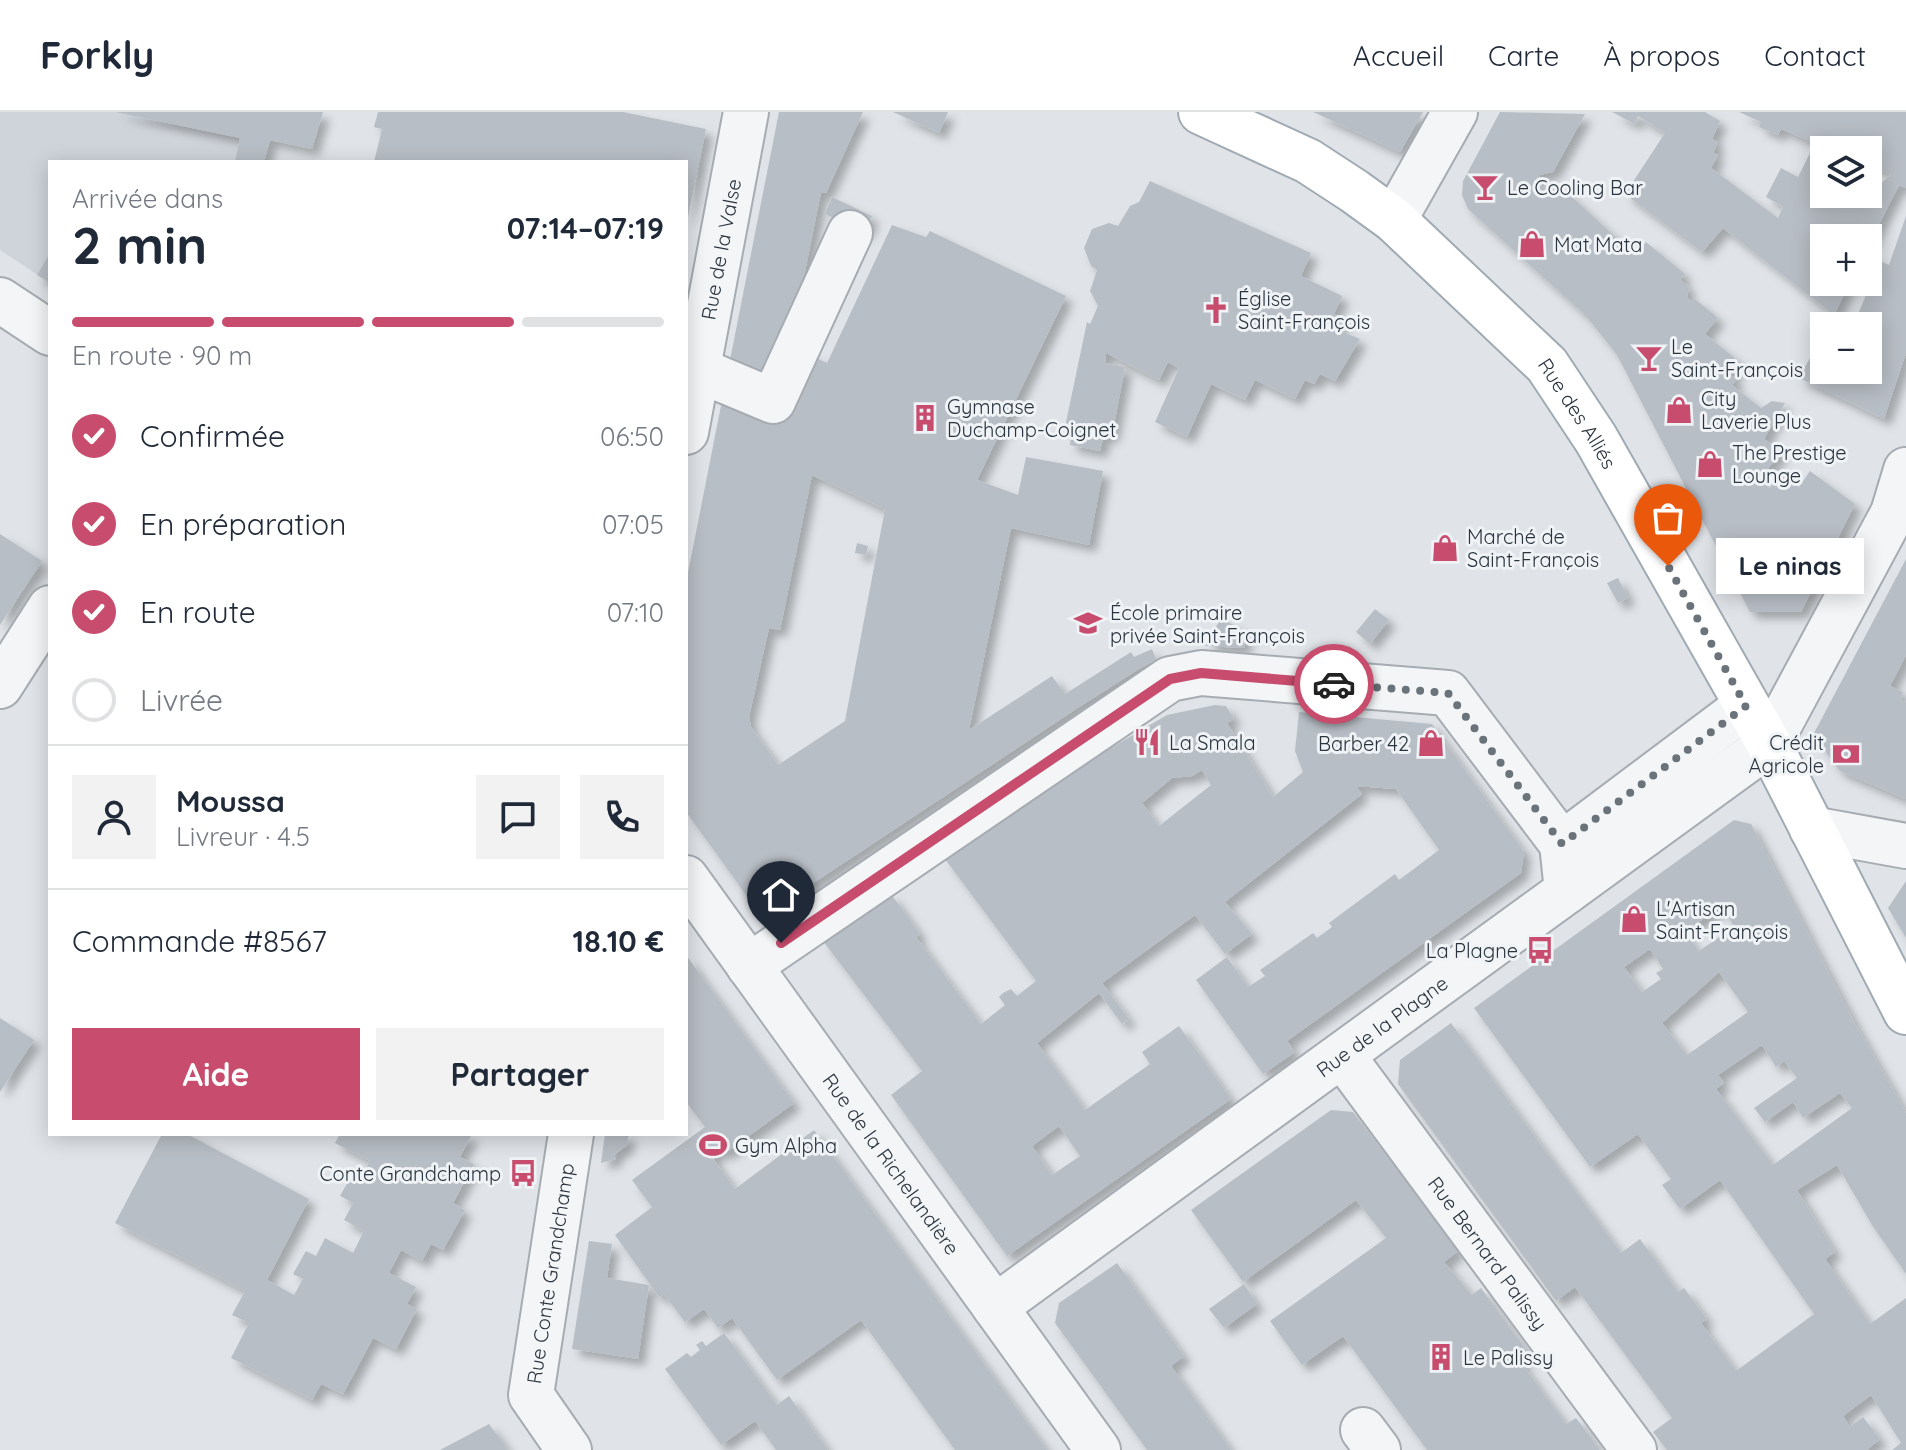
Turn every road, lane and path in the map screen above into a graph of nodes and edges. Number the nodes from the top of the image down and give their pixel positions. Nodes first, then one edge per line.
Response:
1 (746, 112) edge
2 (1201, 112) edge
3 (1455, 112) edge
4 (1394, 220) junction
5 (850, 233) dead end
6 (0, 300) edge
7 (48, 332) edge
8 (699, 370) junction
9 (688, 422) edge
10 (1906, 470) edge
11 (1900, 516) edge
12 (48, 611) edge
13 (0, 686) edge
14 (1746, 706) junction
15 (1769, 744) junction
16 (1812, 829) junction
17 (1562, 844) junction
18 (1906, 846) edge
19 (688, 881) edge
20 (1567, 891) junction
21 (749, 966) junction
22 (1906, 1012) edge
23 (1342, 1055) junction
24 (571, 1136) edge
25 (995, 1307) junction
26 (569, 1450) edge
27 (1098, 1450) edge
28 (1634, 1450) edge

1 - 8 street, Rue de la Valse
2 - 4 main road, Rue des Alliés
3 - 4 street
4 - 14 main road, Rue des Alliés
5 - 8 street
6 - 7 street
8 - 9 street, Rue de la Valse
10 - 11 street
11 - 15 street
12 - 13 street
14 - 15 main road, Rue des Alliés
14 - 17 street
15 - 16 main road, Rue des Alliés
15 - 20 street, Rue de la Plagne
16 - 18 street
16 - 22 main road, Rue des Alliés
17 - 20 street
17 - 21 street
19 - 21 street, Rue de la Richelandière
20 - 23 street, Rue de la Plagne
21 - 25 street, Rue de la Richelandière
23 - 25 street, Rue de la Plagne
23 - 28 street, Rue Bernard Palissy
24 - 26 street, Rue Conte Grandchamp
25 - 27 street, Rue de la Richelandière

